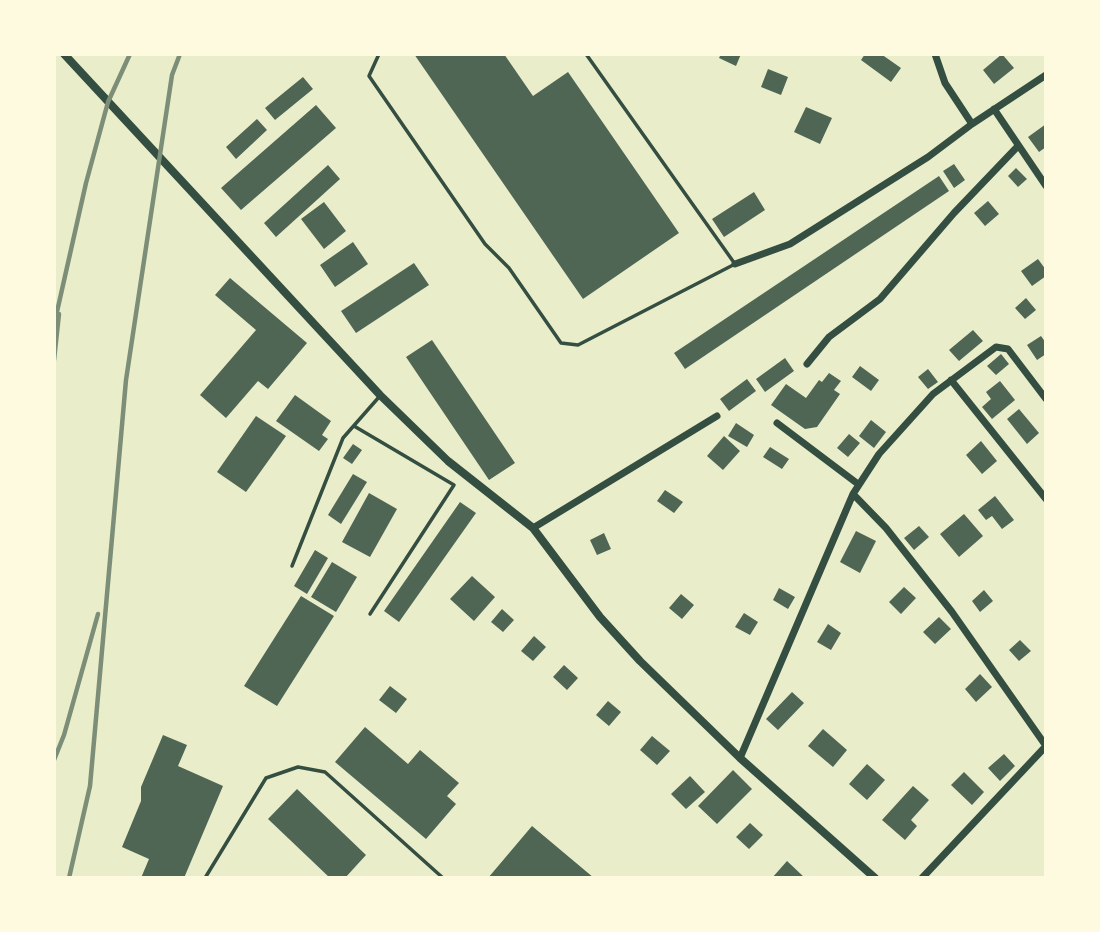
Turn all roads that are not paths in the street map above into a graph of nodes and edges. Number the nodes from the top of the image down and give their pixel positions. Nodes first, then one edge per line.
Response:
1 (64, 54) edge
2 (379, 54) edge
3 (586, 54) edge
4 (935, 54) edge
5 (1046, 75) edge
6 (994, 109) junction
7 (972, 124) junction
8 (1018, 146) junction
9 (1046, 186) edge
10 (735, 264) junction
11 (807, 364) dead end
12 (951, 380) junction
13 (380, 395) junction
14 (1046, 399) edge
15 (717, 416) dead end
16 (777, 423) dead end
17 (354, 426) junction
18 (859, 484) junction
19 (853, 494) junction
20 (1046, 499) edge
21 (533, 528) junction
22 (292, 566) dead end
23 (370, 614) dead end
24 (1046, 746) edge
25 (740, 758) junction
26 (205, 878) edge
27 (443, 878) edge
28 (876, 878) edge
29 (922, 878) edge

1 - 13 street
2 - 10 lane
3 - 10 lane
4 - 7 street
5 - 6 street
6 - 7 street
6 - 8 street
7 - 10 street
8 - 9 street
8 - 11 street
12 - 14 street
12 - 18 street
12 - 20 street
13 - 17 lane
13 - 21 street
15 - 21 street
16 - 18 street
17 - 22 lane
17 - 23 lane
18 - 19 street
19 - 24 street
19 - 25 street
21 - 25 street
24 - 29 street
25 - 28 street
26 - 27 lane

